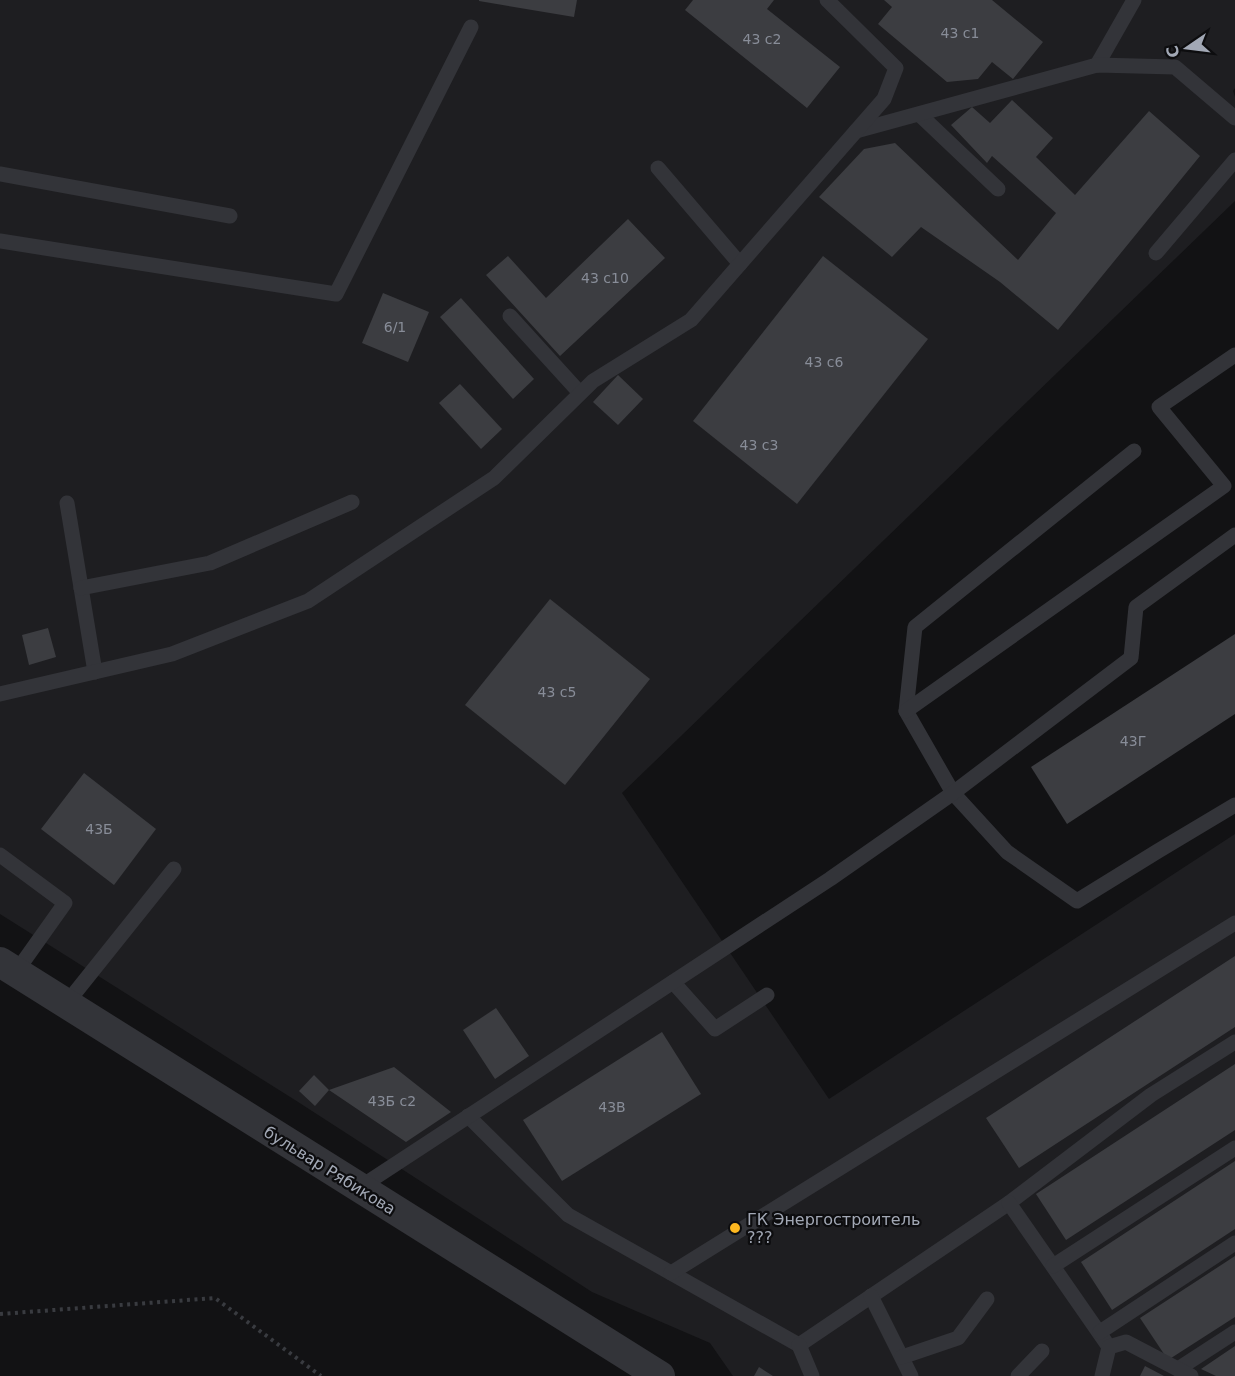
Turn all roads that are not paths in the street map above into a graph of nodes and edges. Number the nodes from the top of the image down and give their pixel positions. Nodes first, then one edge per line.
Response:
1 (827, 0) edge
2 (1134, 0) edge
3 (471, 27) dead end
4 (1097, 65) junction
5 (918, 114) junction
6 (1235, 118) edge
7 (856, 131) junction
8 (1235, 160) edge
9 (658, 168) dead end
10 (0, 174) edge
11 (998, 189) dead end
12 (230, 216) dead end
13 (0, 241) edge
14 (1156, 253) dead end
15 (740, 264) junction
16 (510, 316) dead end
17 (1235, 355) edge
18 (580, 393) junction
19 (1134, 451) dead end
20 (352, 502) dead end
21 (67, 503) dead end
22 (1235, 535) edge
23 (81, 588) junction
24 (95, 672) junction
25 (0, 694) edge
26 (906, 711) junction
27 (953, 793) junction
28 (1235, 805) edge
29 (0, 855) edge
30 (174, 869) dead end
31 (1235, 923) edge
32 (8, 967) edge
33 (673, 982) junction
34 (767, 995) dead end
35 (66, 1004) junction
36 (1235, 1042) edge
37 (468, 1116) junction
38 (1235, 1148) edge
39 (359, 1188) junction
40 (1009, 1203) junction
41 (1235, 1243) edge
42 (1053, 1266) junction
43 (671, 1273) junction
44 (871, 1296) junction
45 (987, 1299) dead end
46 (1100, 1332) junction
47 (1235, 1332) edge
48 (799, 1345) junction
49 (1109, 1347) junction
50 (1042, 1351) dead end
51 (902, 1357) junction
52 (648, 1373) edge
53 (1185, 1373) edge
54 (813, 1376) edge
55 (911, 1376) edge
56 (1018, 1376) edge
57 (1102, 1376) edge

1 - 7 lane
2 - 4 lane
3 - 13 lane
4 - 5 lane
4 - 6 lane
5 - 7 lane
5 - 11 lane
7 - 15 lane
8 - 14 lane
9 - 15 lane
10 - 12 lane
15 - 18 lane
16 - 18 lane
17 - 26 lane
18 - 24 lane
19 - 26 lane
20 - 23 lane
21 - 23 lane
22 - 27 lane
23 - 24 lane
24 - 25 lane
26 - 27 lane
27 - 28 lane
27 - 33 lane
29 - 32 lane
30 - 35 lane
31 - 43 lane
32 - 35 street, бульвар Рябикова
33 - 34 lane
33 - 37 lane
35 - 39 street, бульвар Рябикова
36 - 40 lane
37 - 39 lane
37 - 43 lane
38 - 42 lane
39 - 52 street, бульвар Рябикова
40 - 42 lane
40 - 44 lane
41 - 46 lane
42 - 46 lane
43 - 48 lane
44 - 48 lane
44 - 51 lane
45 - 51 lane
46 - 49 lane
47 - 53 lane
48 - 54 lane
49 - 53 lane
49 - 57 lane
50 - 56 lane
51 - 55 lane

